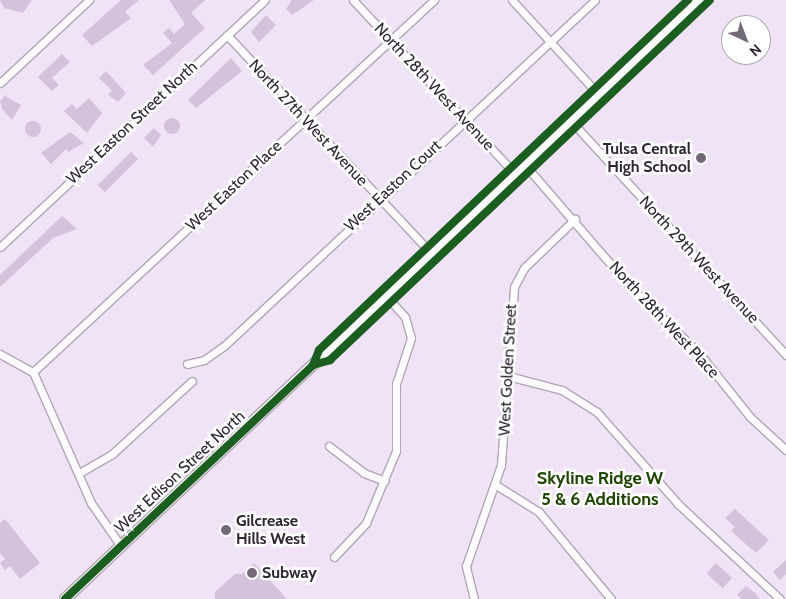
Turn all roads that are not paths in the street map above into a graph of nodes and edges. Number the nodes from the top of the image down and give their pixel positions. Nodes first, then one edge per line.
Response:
1 (89, 0) edge
2 (265, 0) edge
3 (353, 0) edge
4 (434, 0) edge
5 (512, 0) edge
6 (595, 0) edge
7 (699, 0) edge
8 (227, 35) junction
9 (549, 40) junction
10 (391, 41) junction
11 (0, 83) edge
12 (599, 95) junction
13 (304, 120) junction
14 (464, 120) junction
15 (571, 121) junction
16 (524, 165) junction
17 (515, 174) junction
18 (379, 199) junction
19 (574, 219) junction
20 (0, 247) edge
21 (431, 253) junction
22 (386, 296) junction
23 (0, 354) edge
24 (786, 355) edge
25 (187, 364) dead end
26 (33, 372) junction
27 (508, 376) junction
28 (192, 381) dead end
29 (329, 446) dead end
30 (786, 450) edge
31 (81, 472) junction
32 (386, 481) junction
33 (496, 485) junction
34 (121, 546) junction
35 (334, 557) dead end
36 (65, 599) edge
37 (474, 599) edge
38 (611, 599) edge
39 (780, 599) edge

1 - 11 street
2 - 8 street, West Easton Street North
3 - 10 street, North 28th West Avenue
4 - 10 street, West Easton Place
5 - 9 street
6 - 9 street, West Easton Court
7 - 12 main road, West Edison Street North
8 - 13 street, North 27th West Avenue
8 - 20 street, West Easton Street North
9 - 12 street
9 - 14 street, West Easton Court
10 - 13 street, West Easton Place
10 - 14 street, North 28th West Avenue
12 - 15 main road, West Edison Street North
13 - 18 street, North 27th West Avenue
13 - 26 street, West Easton Place
14 - 17 street, North 28th West Avenue
14 - 18 street, West Easton Court
15 - 16 main road, West Edison Street North
15 - 24 street, North 29th West Avenue
16 - 17 main road, West Edison Street North
16 - 19 street, North 28th West Place
17 - 21 main road, West Edison Street North
18 - 21 street, North 27th West Avenue
18 - 25 street, West Easton Court
19 - 27 street, West Golden Street
19 - 30 street, North 28th West Place
21 - 22 main road, West Edison Street North
22 - 32 street
22 - 34 main road, West Edison Street North
23 - 26 street
26 - 31 street
27 - 33 street, West Golden Street
27 - 39 street
28 - 31 street
29 - 32 street
31 - 34 street
32 - 35 street
33 - 37 street, West Golden Street
33 - 38 street
34 - 36 main road, West Edison Street North

